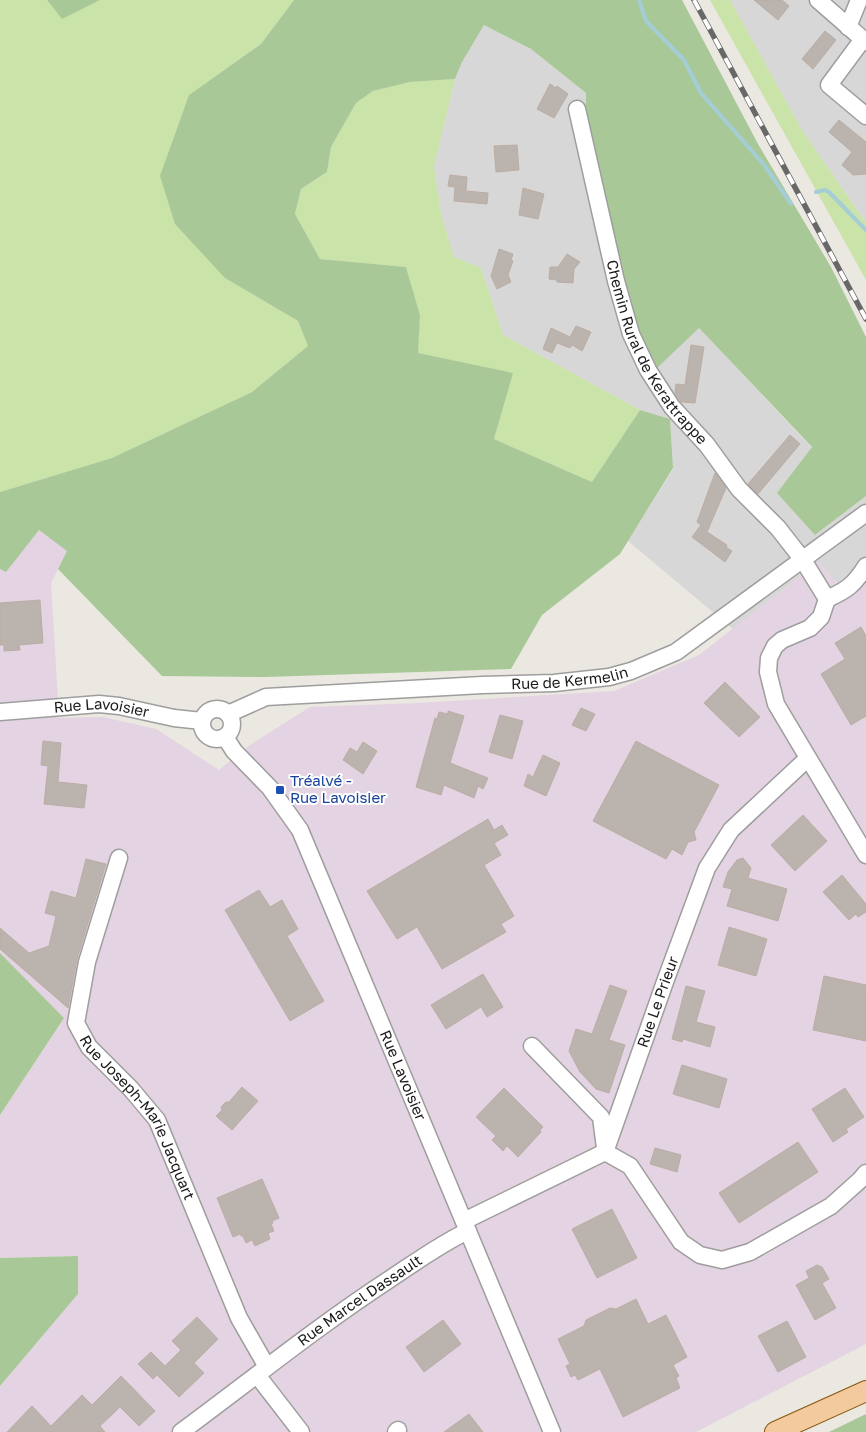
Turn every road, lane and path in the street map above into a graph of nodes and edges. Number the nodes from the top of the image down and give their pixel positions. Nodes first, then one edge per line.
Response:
1 (818, 0) edge
2 (859, 0) edge
3 (848, 27) junction
4 (864, 41) edge
5 (577, 109) dead end
6 (866, 116) edge
7 (866, 513) edge
8 (803, 560) junction
9 (866, 566) edge
10 (827, 599) junction
11 (0, 712) edge
12 (228, 714) junction
13 (202, 721) junction
14 (225, 737) junction
15 (807, 759) junction
16 (866, 855) edge
17 (119, 858) dead end
18 (532, 1046) dead end
19 (605, 1152) junction
20 (866, 1173) edge
21 (466, 1226) junction
22 (262, 1371) junction
23 (866, 1391) edge
24 (181, 1432) edge
25 (301, 1432) edge
26 (552, 1432) edge
27 (775, 1432) edge

1 - 3 street
2 - 3 street
3 - 4 street
4 - 6 street
5 - 8 street, Chemin Rural de Kerattrappe
7 - 8 street, Rue de Kermelin
8 - 10 street, Chemin Rural de Kerattrappe
8 - 12 street, Rue de Kermelin
9 - 10 street
10 - 15 street
11 - 13 street, Rue Lavoisier
12 - 13 street
12 - 14 street
13 - 14 street
14 - 21 street, Rue Lavoisier
15 - 16 street
15 - 19 street, Rue Le Prieur
17 - 22 street, Rue Joseph-Marie Jacquart
18 - 19 street
19 - 20 street
19 - 21 street, Rue Marcel Dassault
21 - 22 street, Rue Marcel Dassault
21 - 26 street, Rue Lavoisier
22 - 24 street, Rue Marcel Dassault
22 - 25 street
23 - 27 main road

